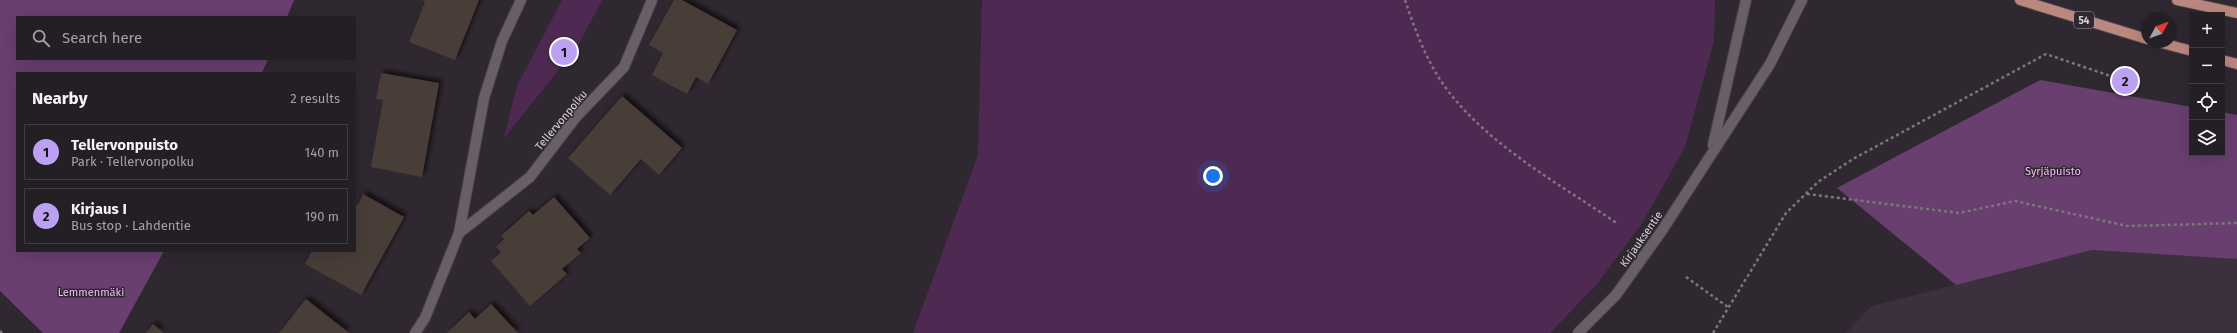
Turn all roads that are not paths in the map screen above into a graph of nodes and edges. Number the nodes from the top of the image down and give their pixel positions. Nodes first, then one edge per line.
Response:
1 (521, 0) edge
2 (652, 0) edge
3 (1746, 0) edge
4 (1802, 0) edge
5 (2020, 0) edge
6 (2177, 0) edge
7 (2237, 13) edge
8 (2141, 37) edge
9 (2177, 47) edge
10 (2189, 50) edge
11 (2225, 61) edge
12 (2237, 64) edge
13 (1712, 150) junction
14 (459, 233) junction
15 (415, 333) edge
16 (1578, 333) edge

1 - 14 street, Tellervonpolku
2 - 14 street, Tellervonpolku
3 - 13 street, Kirjauksentie
4 - 13 street, Kirjauksentie
5 - 8 main road, 54
6 - 7 main road
9 - 10 main road
11 - 12 main road
13 - 16 street, Kirjauksentie
14 - 15 street, Tellervonpolku

